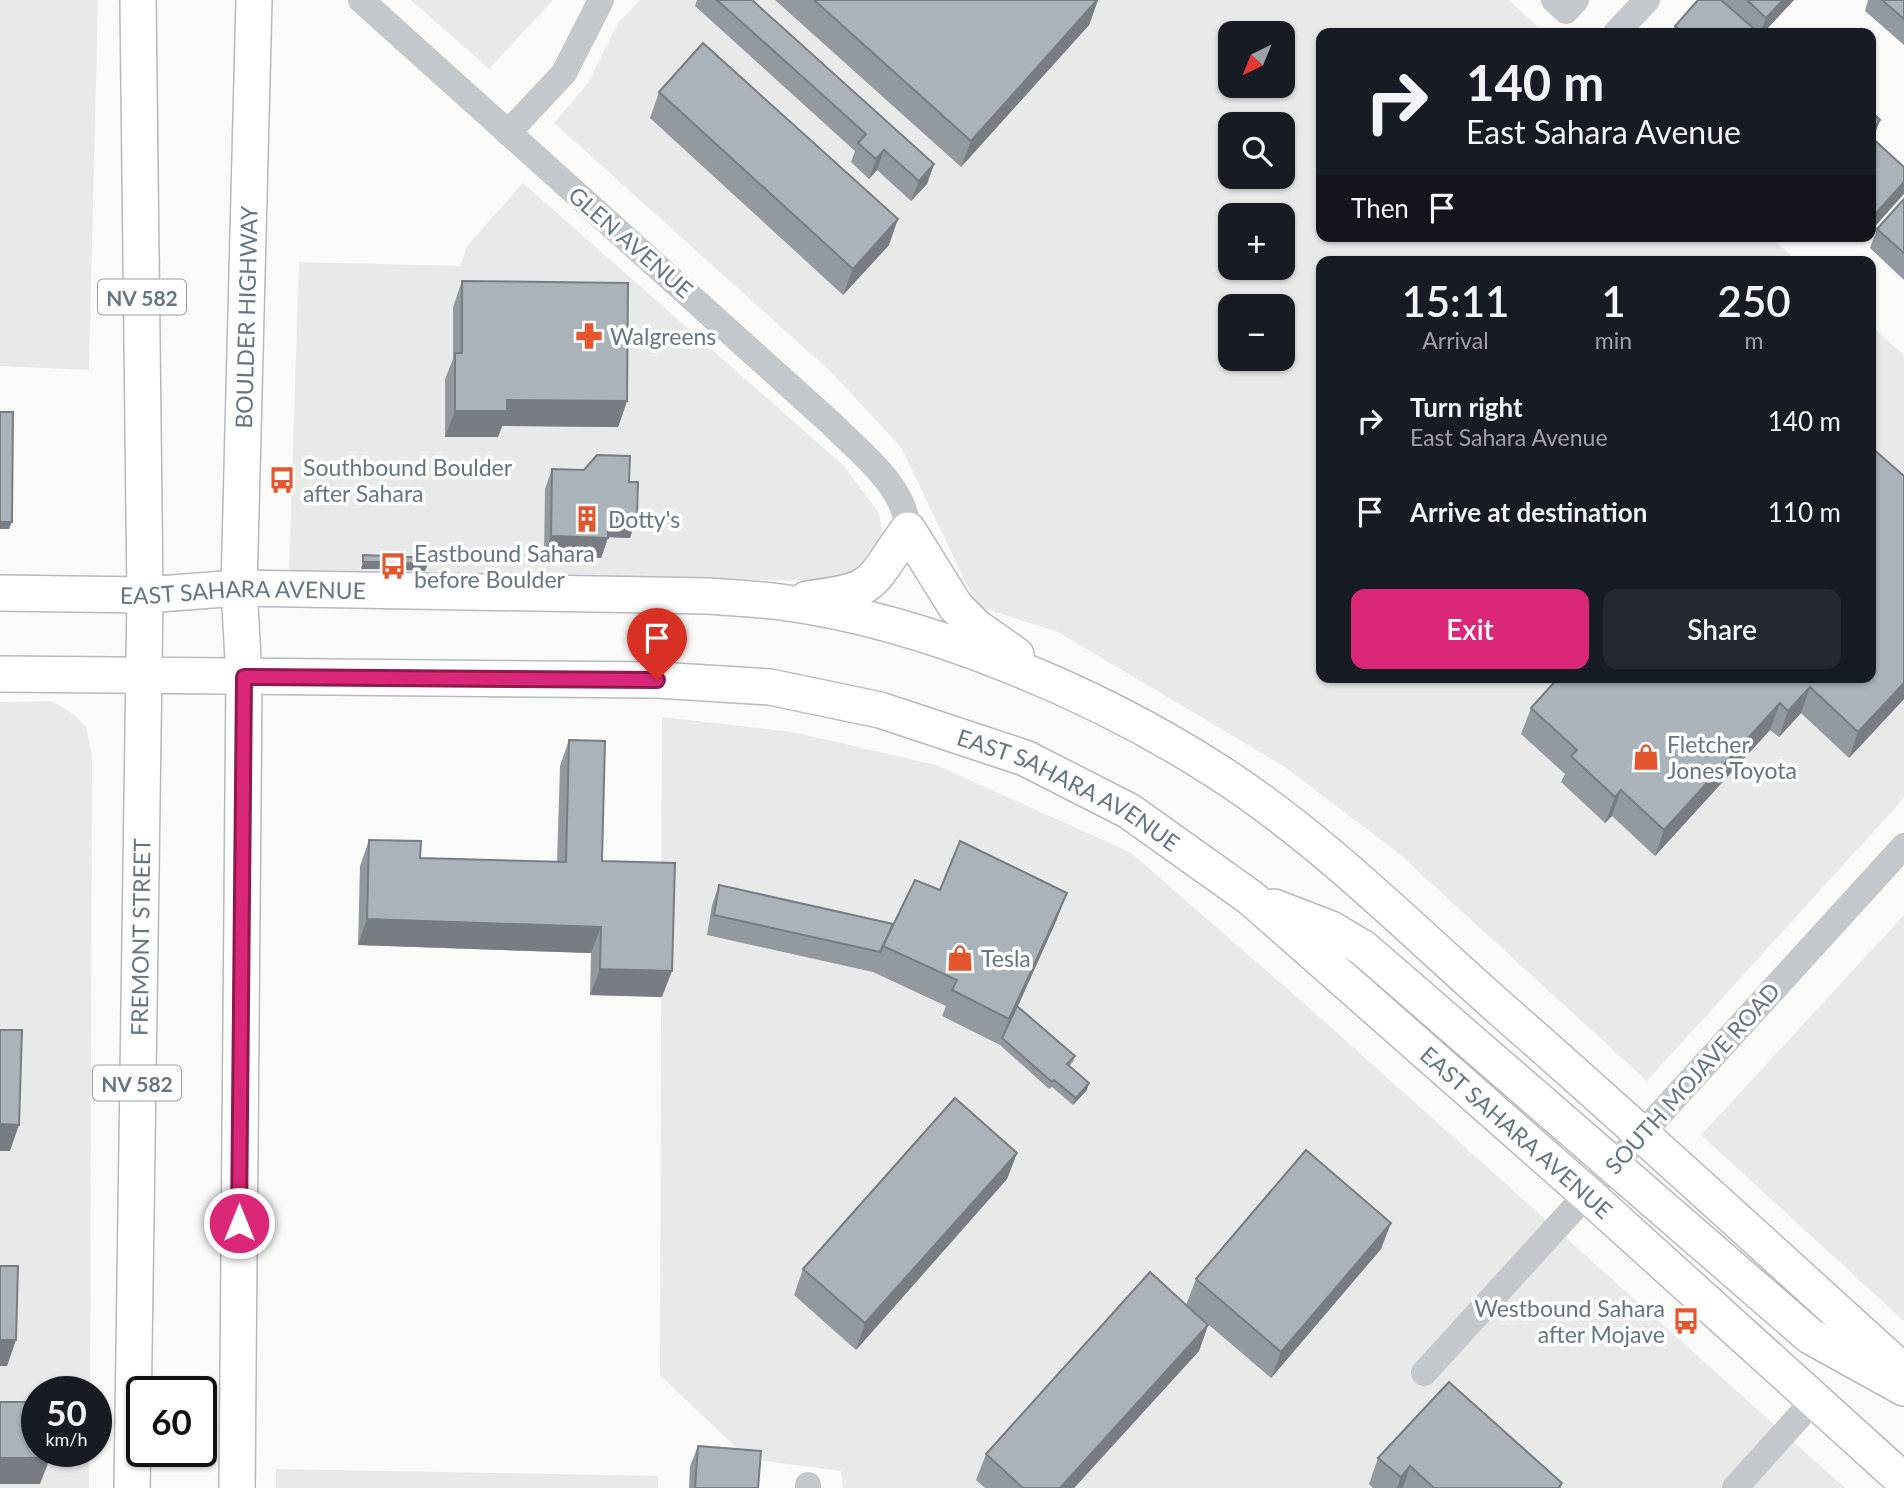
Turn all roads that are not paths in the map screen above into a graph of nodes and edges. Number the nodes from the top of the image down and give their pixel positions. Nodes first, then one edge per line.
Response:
1 (138, 0) edge
2 (254, 0) edge
3 (361, 0) edge
4 (601, 0) edge
5 (1647, 0) edge
6 (1621, 28) edge
7 (508, 133) junction
8 (908, 530) junction
9 (239, 588) junction
10 (0, 593) edge
11 (145, 595) junction
12 (782, 602) junction
13 (0, 674) edge
14 (244, 677) junction
15 (142, 678) junction
16 (1062, 688) junction
17 (1904, 846) edge
18 (1251, 898) junction
19 (1640, 1133) junction
20 (1612, 1165) junction
21 (1587, 1194) junction
22 (1904, 1371) edge
23 (1424, 1373) dead end
24 (1904, 1388) edge
25 (1814, 1400) junction
26 (1904, 1481) edge
27 (132, 1488) edge
28 (237, 1488) edge
29 (1735, 1488) edge

1 - 11 main road, NV 582
2 - 9 main road, BOULDER HIGHWAY
3 - 7 street, GLEN AVENUE
4 - 7 street
5 - 6 street
7 - 8 street, GLEN AVENUE
8 - 12 main road
8 - 16 main road
9 - 11 main road, EAST SAHARA AVENUE
9 - 12 main road, EAST SAHARA AVENUE
9 - 14 main road, BOULDER HIGHWAY
10 - 11 main road, EAST SAHARA AVENUE
11 - 15 main road, FREMONT STREET / NV 582
12 - 16 main road, EAST SAHARA AVENUE
13 - 15 main road, EAST SAHARA AVENUE
14 - 15 main road, EAST SAHARA AVENUE
14 - 18 main road, EAST SAHARA AVENUE
14 - 28 main road
15 - 27 main road, FREMONT STREET / NV 582
16 - 19 main road, EAST SAHARA AVENUE
17 - 19 street, SOUTH MOJAVE ROAD
18 - 20 main road
18 - 21 main road, EAST SAHARA AVENUE
19 - 20 street, SOUTH MOJAVE ROAD
19 - 22 main road, EAST SAHARA AVENUE
20 - 21 street, SOUTH MOJAVE ROAD
20 - 24 main road
21 - 23 street, SOUTH MOJAVE ROAD
21 - 25 main road, EAST SAHARA AVENUE
25 - 26 main road, EAST SAHARA AVENUE
25 - 29 street

